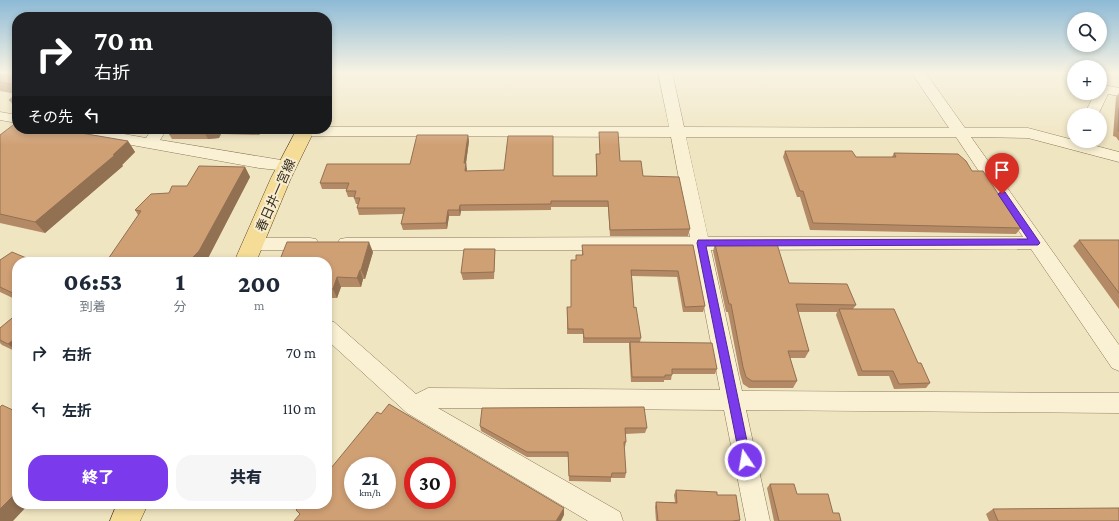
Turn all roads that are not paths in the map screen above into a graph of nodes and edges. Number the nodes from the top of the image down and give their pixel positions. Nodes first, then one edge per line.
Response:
1 (670, 96) edge
2 (935, 96) edge
3 (1100, 96) edge
4 (1094, 108) edge
5 (0, 116) edge
6 (12, 118) edge
7 (332, 130) edge
8 (677, 133) junction
9 (960, 133) junction
10 (100, 134) edge
11 (156, 134) edge
12 (303, 134) edge
13 (1067, 141) edge
14 (150, 143) junction
15 (1092, 148) edge
16 (1119, 157) edge
17 (286, 166) junction
18 (701, 243) junction
19 (1035, 243) junction
20 (253, 244) junction
21 (247, 257) edge
22 (332, 332) edge
23 (1119, 362) edge
24 (732, 399) junction
25 (1119, 403) edge
26 (415, 406) junction
27 (131, 509) edge
28 (125, 521) edge
29 (611, 521) edge
30 (758, 521) edge

1 - 8 street
2 - 9 street
3 - 4 street
5 - 6 street
7 - 8 street
8 - 9 street
8 - 18 street
9 - 13 street
9 - 19 street
10 - 14 street
11 - 14 street
12 - 17 main road, 春日井一宮線
14 - 17 street
15 - 16 street
17 - 20 main road, 春日井一宮線
18 - 19 street
18 - 20 street
18 - 24 street
19 - 23 street
20 - 21 main road, 春日井一宮線
22 - 26 street
24 - 25 street
24 - 26 street
24 - 30 street
26 - 29 street
27 - 28 main road

